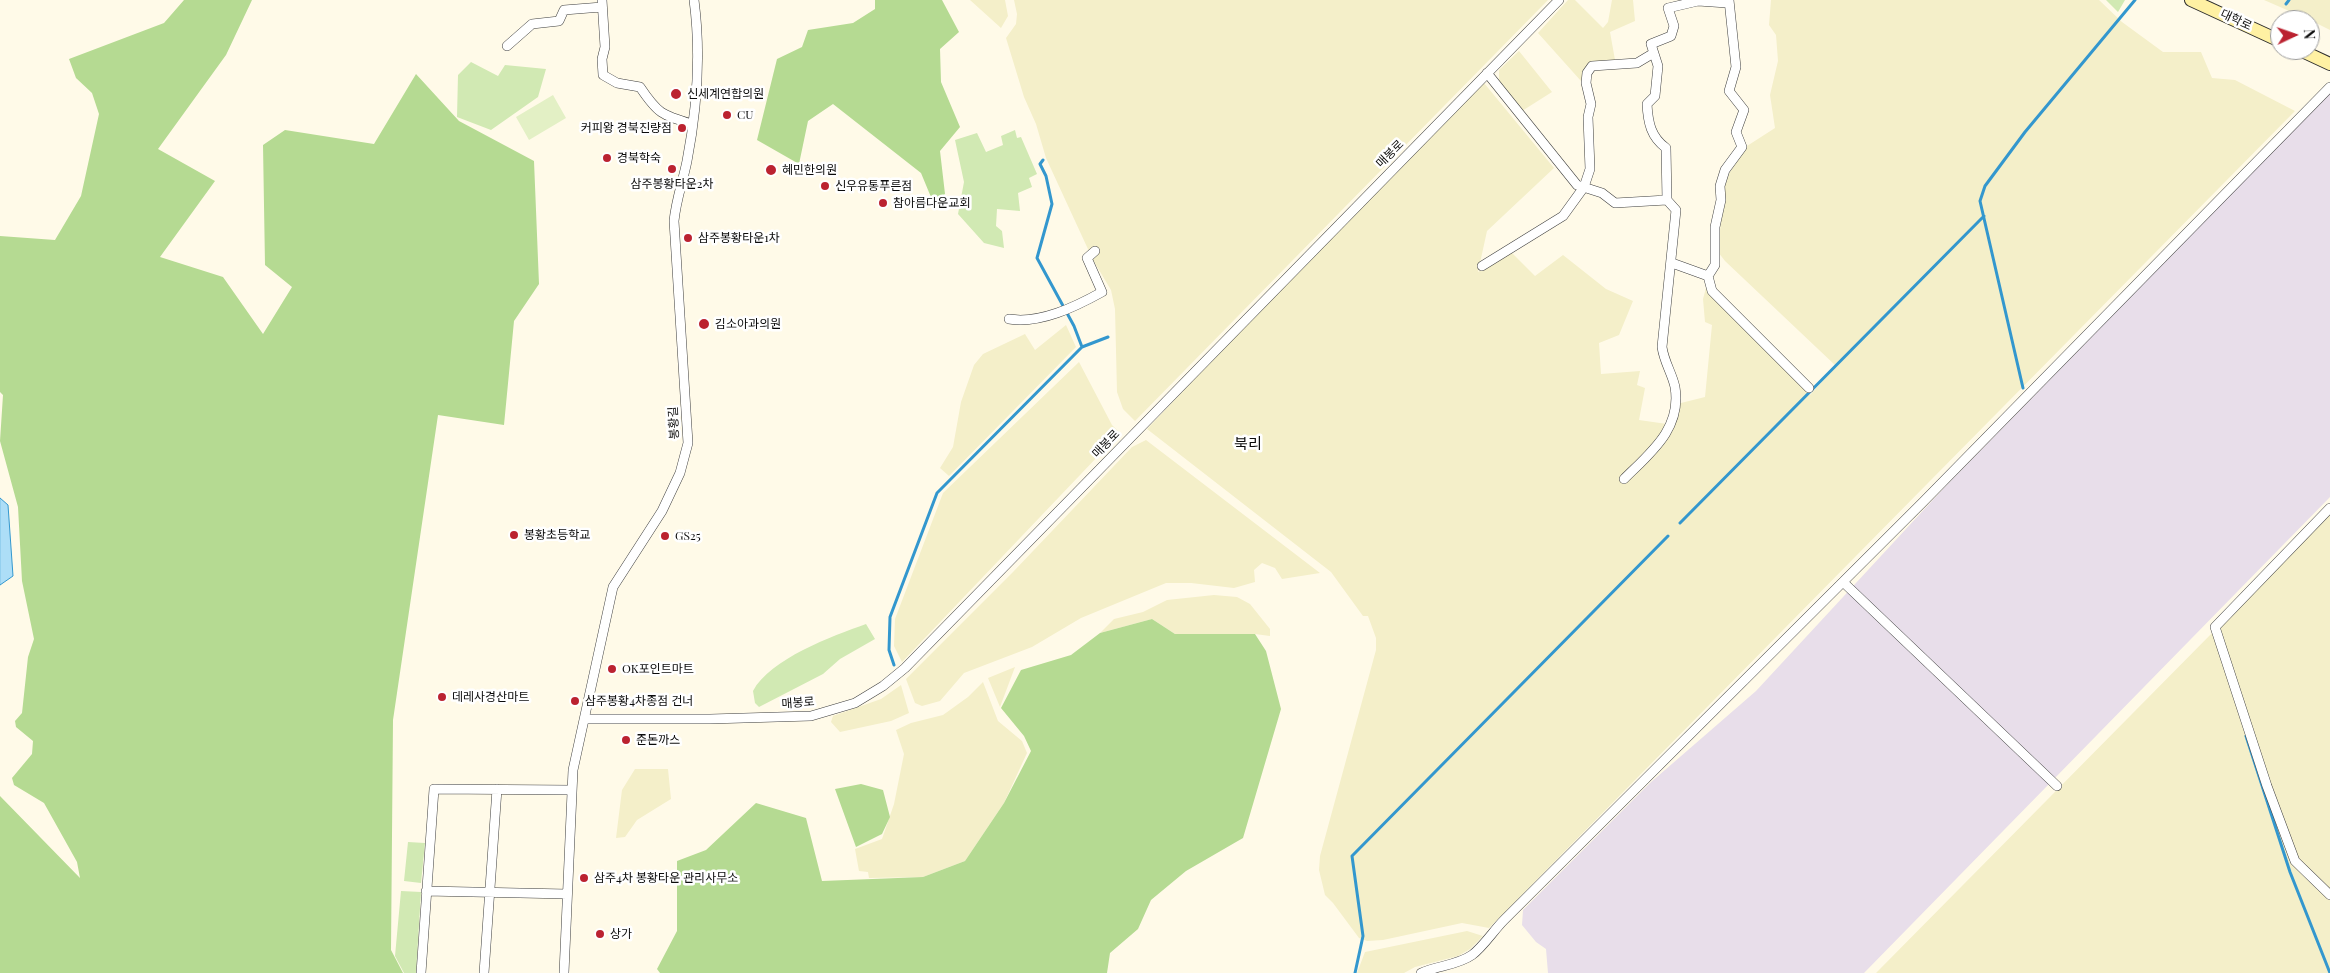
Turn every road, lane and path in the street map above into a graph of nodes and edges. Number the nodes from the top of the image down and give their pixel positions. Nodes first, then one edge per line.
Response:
1 (694, 0) edge
2 (1559, 0) edge
3 (2192, 0) edge
4 (1728, 1) edge
5 (602, 4) edge
6 (2270, 36) edge
7 (507, 46) dead end
8 (1652, 54) junction
9 (1487, 73) junction
10 (2330, 87) edge
11 (692, 124) junction
12 (1584, 187) junction
13 (1667, 200) junction
14 (1095, 251) dead end
15 (1672, 263) junction
16 (1482, 266) dead end
17 (1708, 276) junction
18 (1009, 319) dead end
19 (1809, 388) dead end
20 (1624, 480) dead end
21 (2330, 508) edge
22 (1843, 582) junction
23 (586, 719) junction
24 (2057, 786) dead end
25 (497, 790) junction
26 (572, 790) junction
27 (426, 890) junction
28 (489, 892) junction
29 (567, 894) junction
30 (2330, 895) edge
31 (420, 973) edge
32 (484, 973) edge
33 (564, 973) edge
34 (1421, 973) edge

1 - 11 street, 봉황길
2 - 9 street, 매봉로
3 - 6 main road, 대학로
4 - 8 street
4 - 17 street
5 - 7 street
5 - 11 street
8 - 12 street
8 - 13 street
9 - 12 street
9 - 23 street, 매봉로
10 - 22 street
11 - 23 street, 봉황길
12 - 13 street
12 - 16 street
13 - 15 street
14 - 18 street
15 - 17 street
15 - 20 street
17 - 19 street
21 - 30 street
22 - 24 street
22 - 34 street
23 - 26 street, 봉황길
25 - 26 street
25 - 27 street
25 - 28 street
26 - 29 street, 봉황길
27 - 28 street
27 - 31 street
28 - 29 street
28 - 32 street
29 - 33 street, 봉황길

